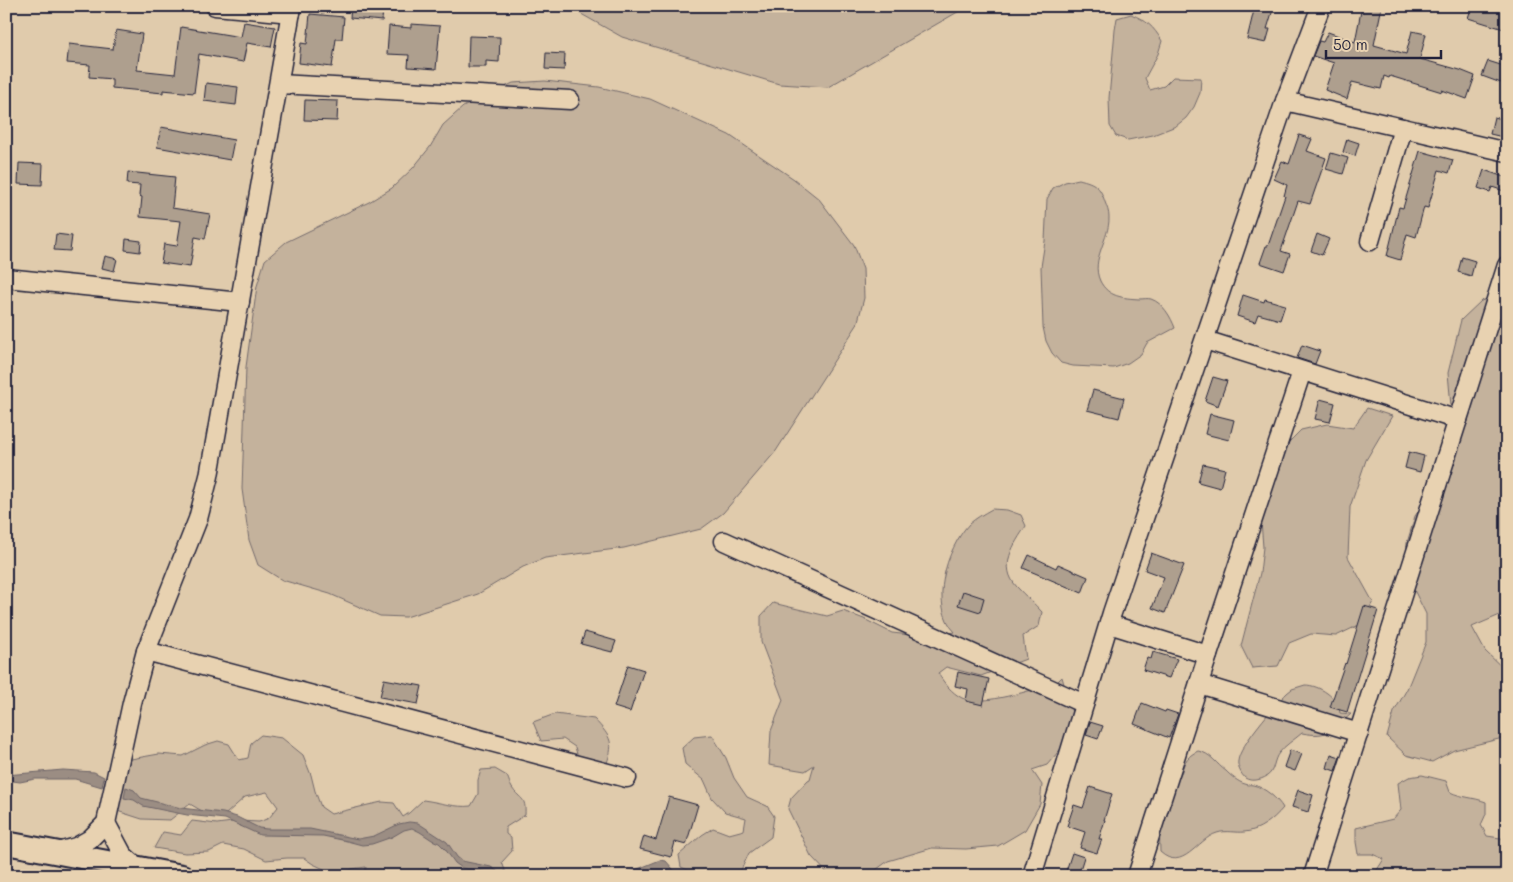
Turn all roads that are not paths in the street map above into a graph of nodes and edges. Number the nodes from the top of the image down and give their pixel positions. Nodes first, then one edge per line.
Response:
1 (215, 6) edge
2 (1321, 6) edge
3 (292, 10) edge
4 (279, 84) junction
5 (570, 100) dead end
6 (1286, 101) junction
7 (1402, 128) junction
8 (1507, 152) edge
9 (1370, 241) dead end
10 (1507, 265) edge
11 (6, 278) edge
12 (240, 302) junction
13 (1205, 340) junction
14 (1302, 371) junction
15 (1458, 420) junction
16 (724, 541) dead end
17 (1109, 624) junction
18 (146, 652) junction
19 (1208, 655) junction
20 (1199, 684) junction
21 (1084, 704) junction
22 (1358, 733) junction
23 (627, 778) dead end
24 (106, 823) junction
25 (6, 843) edge
26 (58, 852) junction
27 (137, 868) junction
28 (182, 876) edge
29 (1032, 876) edge
30 (1137, 876) edge
31 (1313, 876) edge

1 - 3 street
2 - 6 street
3 - 4 street
4 - 5 street
4 - 12 street
6 - 7 street
6 - 13 street
7 - 8 street
7 - 9 street
10 - 15 street
11 - 12 street
12 - 18 street
13 - 14 street
13 - 17 street
14 - 15 street
14 - 19 street
15 - 22 street
16 - 21 street
17 - 19 street
17 - 21 street
18 - 23 street
18 - 24 street
19 - 20 street
20 - 22 street
20 - 30 street
21 - 29 street
22 - 31 street
24 - 26 street
24 - 27 street
25 - 26 main road
26 - 27 main road
27 - 28 main road

